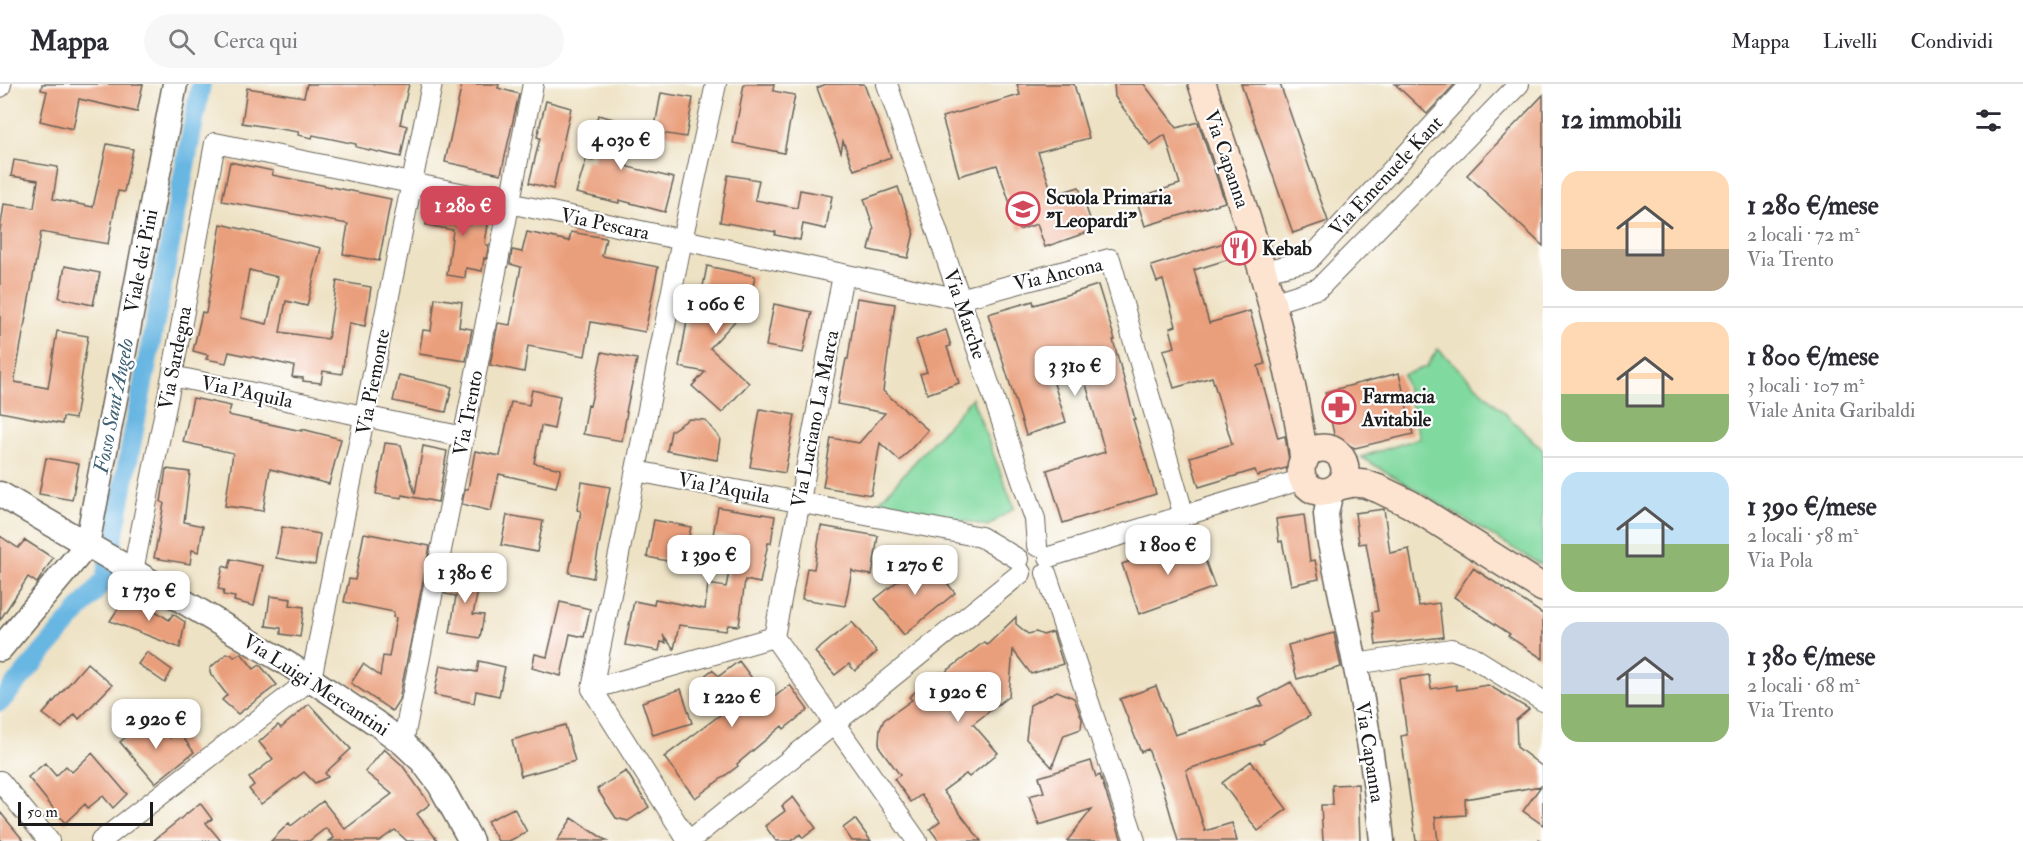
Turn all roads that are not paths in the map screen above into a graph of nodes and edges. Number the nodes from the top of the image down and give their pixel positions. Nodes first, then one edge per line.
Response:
1 (175, 84) edge
2 (432, 84) edge
3 (533, 84) edge
4 (716, 84) edge
5 (886, 84) edge
6 (1202, 84) edge
7 (1472, 84) edge
8 (1518, 84) edge
9 (215, 143) joint
10 (412, 183) junction
11 (509, 203) junction
12 (682, 240) junction
13 (1263, 271) junction
14 (843, 275) junction
15 (960, 299) junction
16 (1272, 303) junction
17 (172, 376) junction
18 (366, 417) junction
19 (464, 437) junction
20 (1319, 461) junction
21 (636, 471) junction
22 (1335, 488) junction
23 (0, 494) edge
24 (800, 502) junction
25 (1410, 504) junction
26 (1184, 516) junction
27 (87, 544) junction
28 (1044, 559) junction
29 (1019, 566) junction
30 (133, 571) junction
31 (1543, 588) edge
32 (774, 637) junction
33 (0, 649) edge
34 (1356, 664) junction
35 (311, 679) junction
36 (592, 689) junction
37 (1543, 701) edge
38 (834, 723) junction
39 (404, 743) junction
40 (0, 781) edge
41 (49, 841) edge
42 (100, 841) edge
43 (471, 841) edge
44 (688, 841) edge
45 (917, 841) edge
46 (1135, 841) edge
47 (1382, 841) edge

1 - 27 street, Viale dei Pini
2 - 10 street, Via Piemonte
3 - 11 street, Via Trento
4 - 12 street
5 - 15 street, Via Marche
6 - 13 main road, Via Capanna
7 - 13 street, Via Emenuele Kant
8 - 16 street
9 - 10 street, Via Pescara
9 - 17 street, Via Sardegna
10 - 11 street, Via Pescara
10 - 18 street, Via Piemonte
11 - 12 street, Via Pescara
11 - 19 street, Via Trento
12 - 14 street, Via Pescara
12 - 21 street
13 - 16 main road, Via Capanna
14 - 15 street, Via Pescara
14 - 24 street, Via Luciano La Marca
15 - 26 street, Via Ancona
15 - 28 street, Via Marche
16 - 20 main road, Via Capanna
17 - 18 street, Via l'Aquila
17 - 30 street, Via Sardegna
18 - 19 street, Via l'Aquila
18 - 35 street, Via Piemonte
19 - 39 street, Via Trento
20 - 22 main road, Via Capanna
20 - 22 main road, Via Capanna
20 - 25 main road
20 - 26 street
21 - 24 street, Via l'Aquila
21 - 36 street
22 - 25 main road
22 - 34 street, Via Capanna
23 - 27 street, Via Luigi Mercantini
24 - 29 street, Via l'Aquila
24 - 32 street, Via Luciano La Marca
25 - 31 main road
26 - 28 street
27 - 30 street, Via Luigi Mercantini
27 - 33 street
28 - 29 street
28 - 29 street
28 - 46 street, Via Marche
29 - 38 street
30 - 35 street, Via Luigi Mercantini
32 - 36 street
32 - 38 street
34 - 37 street
34 - 47 street, Via Capanna
35 - 39 street, Via Luigi Mercantini
35 - 42 street
36 - 44 street
38 - 44 street
38 - 45 street
39 - 43 street, Via Luigi Mercantini
40 - 41 street

